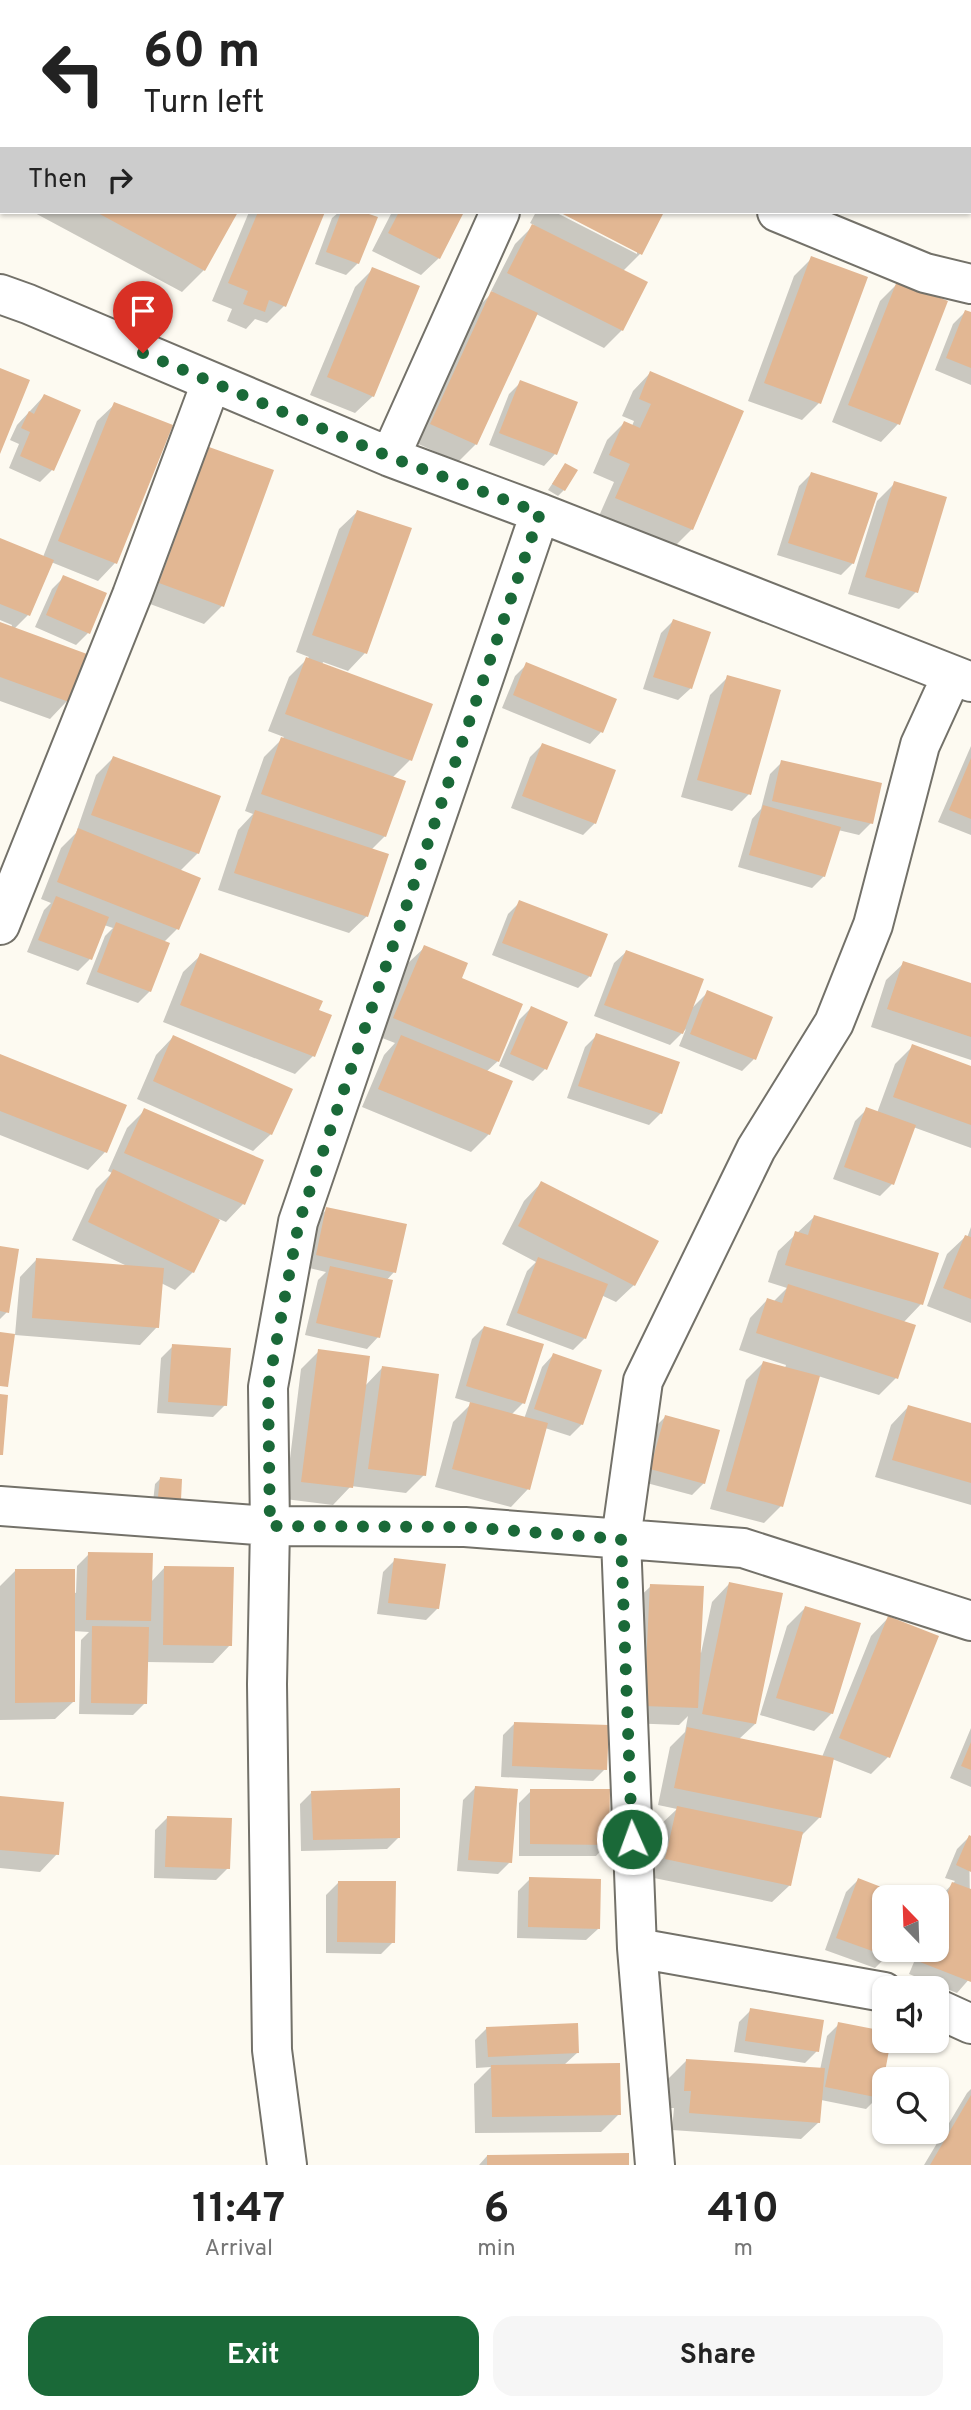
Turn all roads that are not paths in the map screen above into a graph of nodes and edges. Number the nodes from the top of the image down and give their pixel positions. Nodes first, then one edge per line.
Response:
1 (499, 214) edge
2 (782, 214) edge
3 (971, 284) edge
4 (0, 295) edge
5 (211, 383) junction
6 (390, 457) junction
7 (540, 513) junction
8 (961, 678) edge
9 (0, 925) edge
10 (0, 1506) edge
11 (270, 1526) junction
12 (621, 1539) junction
13 (971, 1621) edge
14 (636, 1948) junction
15 (872, 1990) edge
16 (949, 2014) edge
17 (971, 2024) edge
18 (287, 2165) edge
19 (655, 2165) edge

1 - 6 street
2 - 3 street
4 - 5 street
5 - 6 street
5 - 9 street
6 - 7 street
7 - 8 street
7 - 11 street
8 - 12 street
10 - 11 street
11 - 12 street
11 - 18 street
12 - 13 street
12 - 14 street
14 - 15 street
14 - 19 street
16 - 17 street

